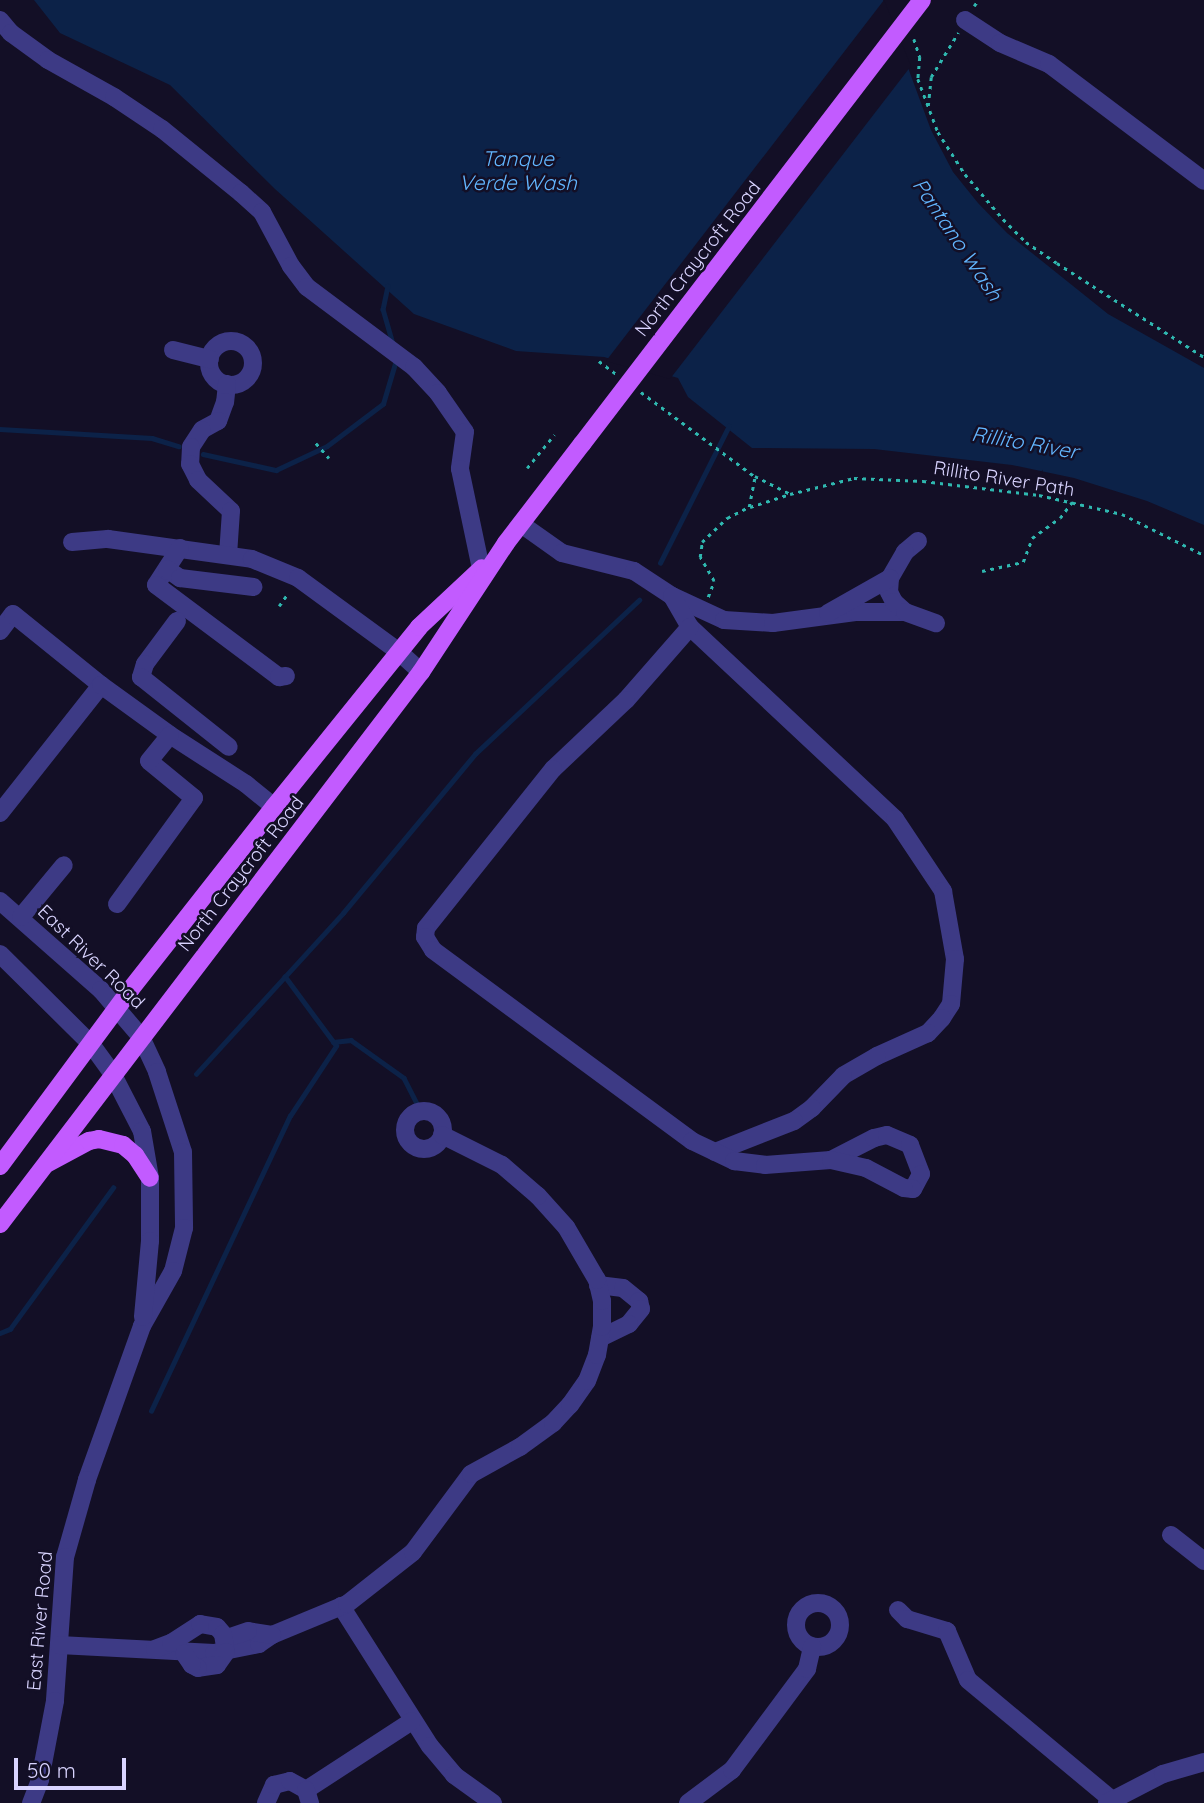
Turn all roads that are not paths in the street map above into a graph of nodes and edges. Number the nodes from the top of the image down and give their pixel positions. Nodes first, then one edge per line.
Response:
1 (922, 0) edge
2 (0, 20) edge
3 (965, 20) road end
4 (1204, 181) edge
5 (173, 350) dead end
6 (210, 359) junction
7 (228, 384) junction
8 (521, 524) junction
9 (918, 541) dead end
10 (72, 542) dead end
11 (506, 543) junction
12 (180, 548) junction
13 (228, 555) junction
14 (167, 569) junction
15 (481, 569) junction
16 (890, 578) junction
17 (253, 587) dead end
18 (672, 596) junction
19 (905, 612) junction
20 (822, 616) junction
21 (177, 621) dead end
22 (936, 623) dead end
23 (690, 627) junction
24 (0, 631) edge
25 (399, 652) junction
26 (421, 672) junction
27 (286, 676) dead end
28 (101, 685) junction
29 (170, 735) junction
30 (229, 747) dead end
31 (274, 807) junction
32 (0, 813) edge
33 (64, 865) dead end
34 (0, 901) edge
35 (117, 904) dead end
36 (21, 917) junction
37 (0, 954) edge
38 (118, 1007) junction
39 (141, 1037) junction
40 (92, 1044) junction
41 (112, 1073) junction
42 (442, 1135) dead end
43 (715, 1152) junction
44 (831, 1160) junction
45 (0, 1166) edge
46 (42, 1166) junction
47 (150, 1178) junction
48 (0, 1224) edge
49 (598, 1285) junction
50 (142, 1326) junction
51 (600, 1338) junction
52 (1171, 1535) dead end
53 (1204, 1561) edge
54 (341, 1606) junction
55 (898, 1610) dead end
56 (59, 1645) junction
57 (226, 1645) junction
58 (812, 1647) dead end
59 (155, 1650) junction
60 (412, 1721) junction
61 (1204, 1762) edge
62 (308, 1797) edge
63 (1109, 1801) edge
64 (31, 1803) edge
65 (266, 1803) edge
66 (493, 1803) edge
67 (688, 1803) edge

1 - 8 main road, North Craycroft Road, bridge
2 - 15 street
3 - 4 street
5 - 6 street
6 - 7 street
6 - 7 street
7 - 13 street
8 - 11 main road, North Craycroft Road
8 - 18 street
9 - 16 street
10 - 12 street
11 - 15 main road, North Craycroft Road
11 - 26 main road, North Craycroft Road
12 - 13 street
12 - 14 street
13 - 25 street
14 - 17 street
14 - 27 street
15 - 25 main road, North Craycroft Road
16 - 19 street
16 - 20 street
18 - 20 street
18 - 23 street
19 - 20 street
19 - 22 street
21 - 30 street
23 - 43 street
23 - 43 street
24 - 28 street
25 - 26 street
25 - 31 main road, North Craycroft Road
26 - 39 main road, North Craycroft Road
28 - 29 street
28 - 32 street
29 - 31 street
29 - 35 street
31 - 38 main road, North Craycroft Road
33 - 36 street
34 - 36 street, East River Road
36 - 38 street, East River Road
37 - 40 street, East River Road
38 - 39 street, East River Road
38 - 40 main road, North Craycroft Road
39 - 41 main road, North Craycroft Road
39 - 50 street, East River Road
40 - 41 street, East River Road
40 - 45 main road, North Craycroft Road
41 - 46 main road, North Craycroft Road
41 - 47 street, East River Road
42 - 49 street
43 - 44 street
44 - 44 street
46 - 47 main road
46 - 48 main road, North Craycroft Road
47 - 50 street, East River Road
49 - 51 street
49 - 51 street
50 - 56 street, East River Road
51 - 54 street
52 - 53 street
54 - 57 street
54 - 60 street
55 - 63 street
56 - 59 street
56 - 64 street, East River Road
57 - 59 street
57 - 59 street
58 - 67 street
60 - 62 street
60 - 66 street
61 - 63 street
62 - 65 street

